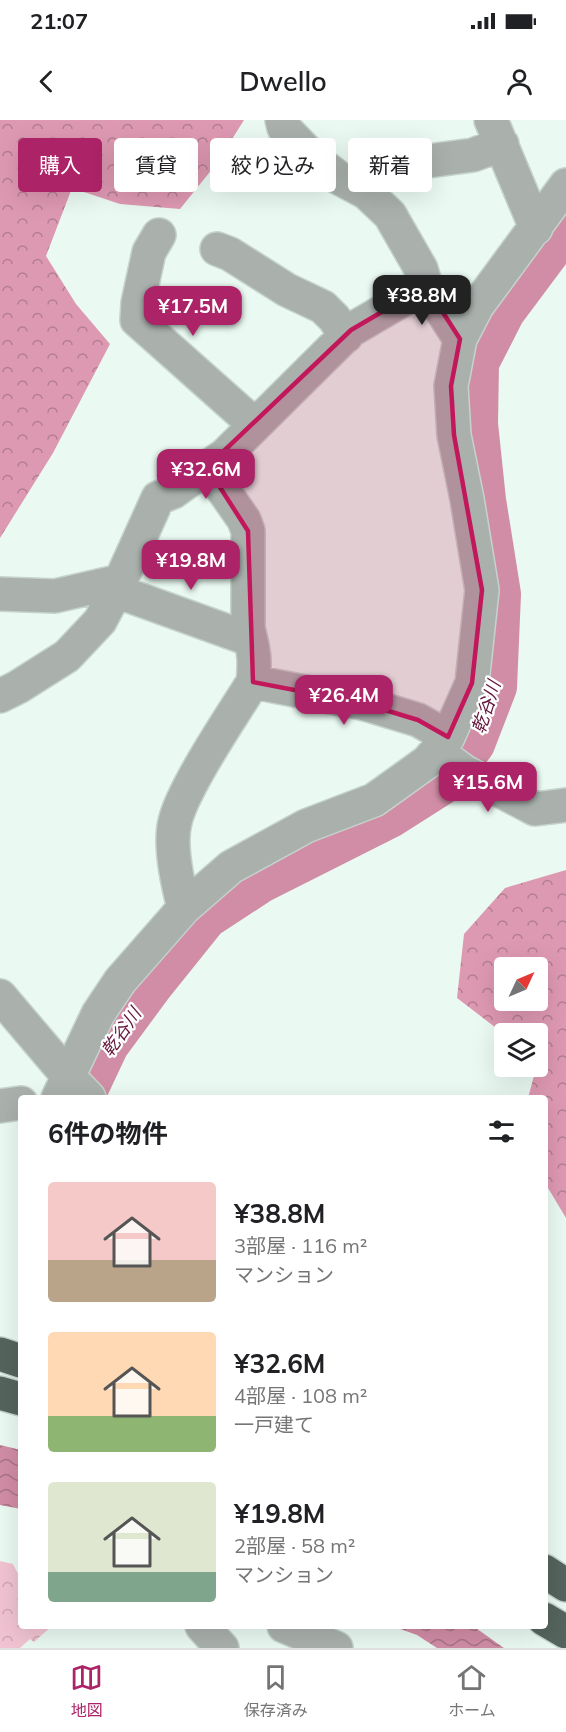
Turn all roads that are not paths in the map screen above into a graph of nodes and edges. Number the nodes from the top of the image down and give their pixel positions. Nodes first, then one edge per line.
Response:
1 (282, 120) edge
2 (497, 132) edge
3 (566, 185) edge
4 (367, 193) junction
5 (536, 228) junction
6 (159, 235) dead end
7 (217, 249) dead end
8 (426, 286) junction
9 (346, 336) junction
10 (460, 339) junction
11 (255, 425) junction
12 (207, 467) junction
13 (118, 586) junction
14 (0, 594) edge
15 (249, 639) junction
16 (254, 682) junction
17 (0, 696) edge
18 (449, 755) junction
19 (566, 805) edge
20 (184, 908) junction
21 (0, 996) edge
22 (72, 1091) edge
23 (18, 1103) edge
24 (0, 1106) edge
25 (0, 1354) edge
26 (18, 1360) edge
27 (0, 1393) edge
28 (18, 1398) edge
29 (548, 1574) edge
30 (566, 1585) edge
31 (548, 1621) edge
32 (205, 1629) edge
33 (291, 1629) edge
34 (566, 1632) edge
35 (222, 1648) edge
36 (336, 1648) edge

1 - 4 street
2 - 4 street
2 - 5 street
3 - 5 street
4 - 8 street
5 - 10 street
6 - 11 street
7 - 9 street
8 - 9 street
8 - 10 street
9 - 11 street
10 - 18 street
11 - 12 street
12 - 13 street
12 - 15 street
13 - 14 street
13 - 15 street
13 - 17 street
15 - 16 street
16 - 18 street
16 - 20 street
18 - 19 street
18 - 20 street
20 - 22 street
21 - 22 street
23 - 24 street
25 - 26 highway
27 - 28 highway
29 - 30 highway
31 - 34 highway
32 - 35 street
33 - 36 street

